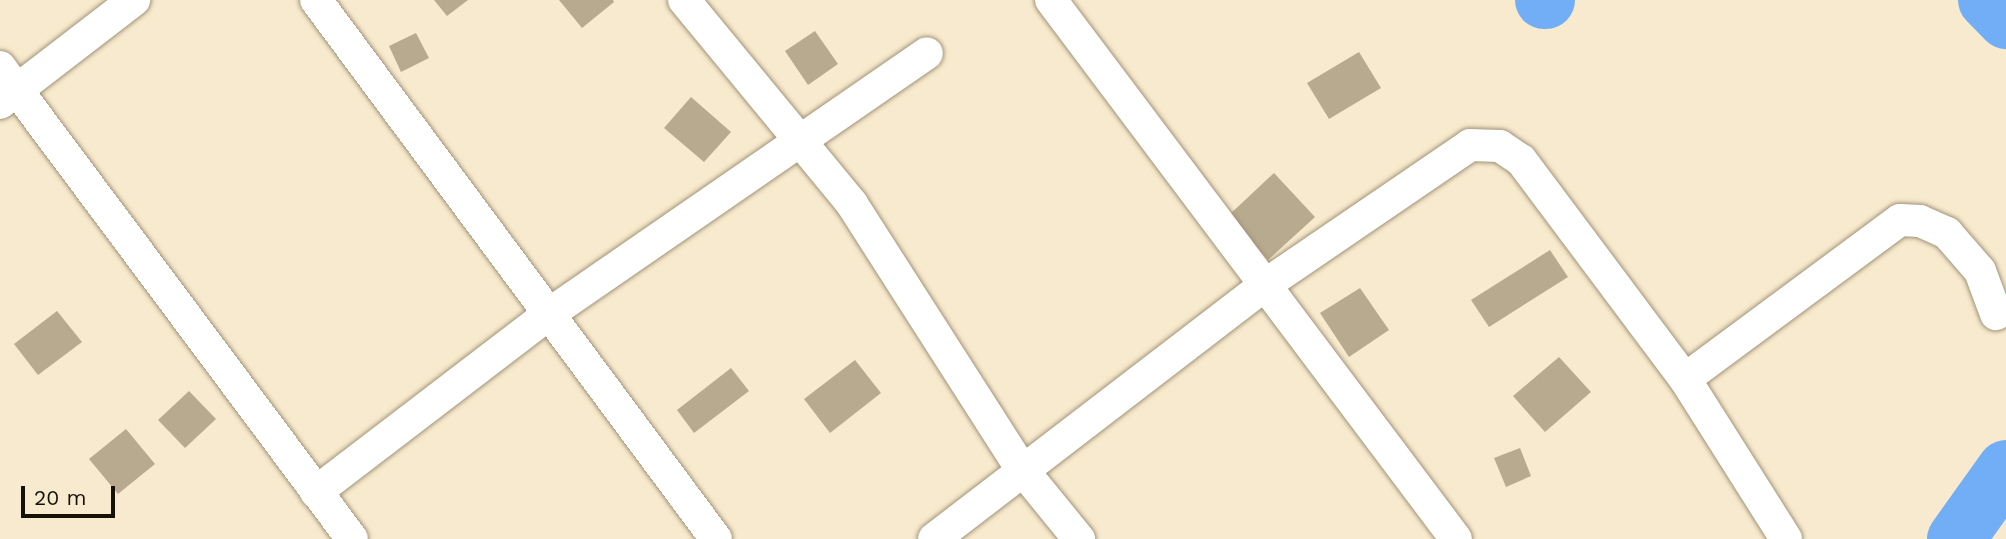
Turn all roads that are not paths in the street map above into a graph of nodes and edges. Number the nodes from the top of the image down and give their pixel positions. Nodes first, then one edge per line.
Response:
1 (134, 0) edge
2 (316, 0) edge
3 (684, 0) edge
4 (1051, 0) edge
5 (927, 53) dead end
6 (6, 87) edge
7 (799, 138) junction
8 (1265, 285) junction
9 (549, 314) junction
10 (1996, 314) dead end
11 (1685, 379) junction
12 (1021, 468) junction
13 (316, 492) junction
14 (352, 539) edge
15 (716, 539) edge
16 (934, 539) edge
17 (1079, 539) edge
18 (1456, 539) edge
19 (1786, 539) edge

1 - 6 street
2 - 9 street
3 - 7 street
4 - 8 street
5 - 7 street
6 - 13 street
7 - 9 street
7 - 12 street
8 - 11 street
8 - 12 street
8 - 18 street
9 - 13 street
9 - 15 street
10 - 11 street
11 - 19 street
12 - 16 street
12 - 17 street
13 - 14 street

